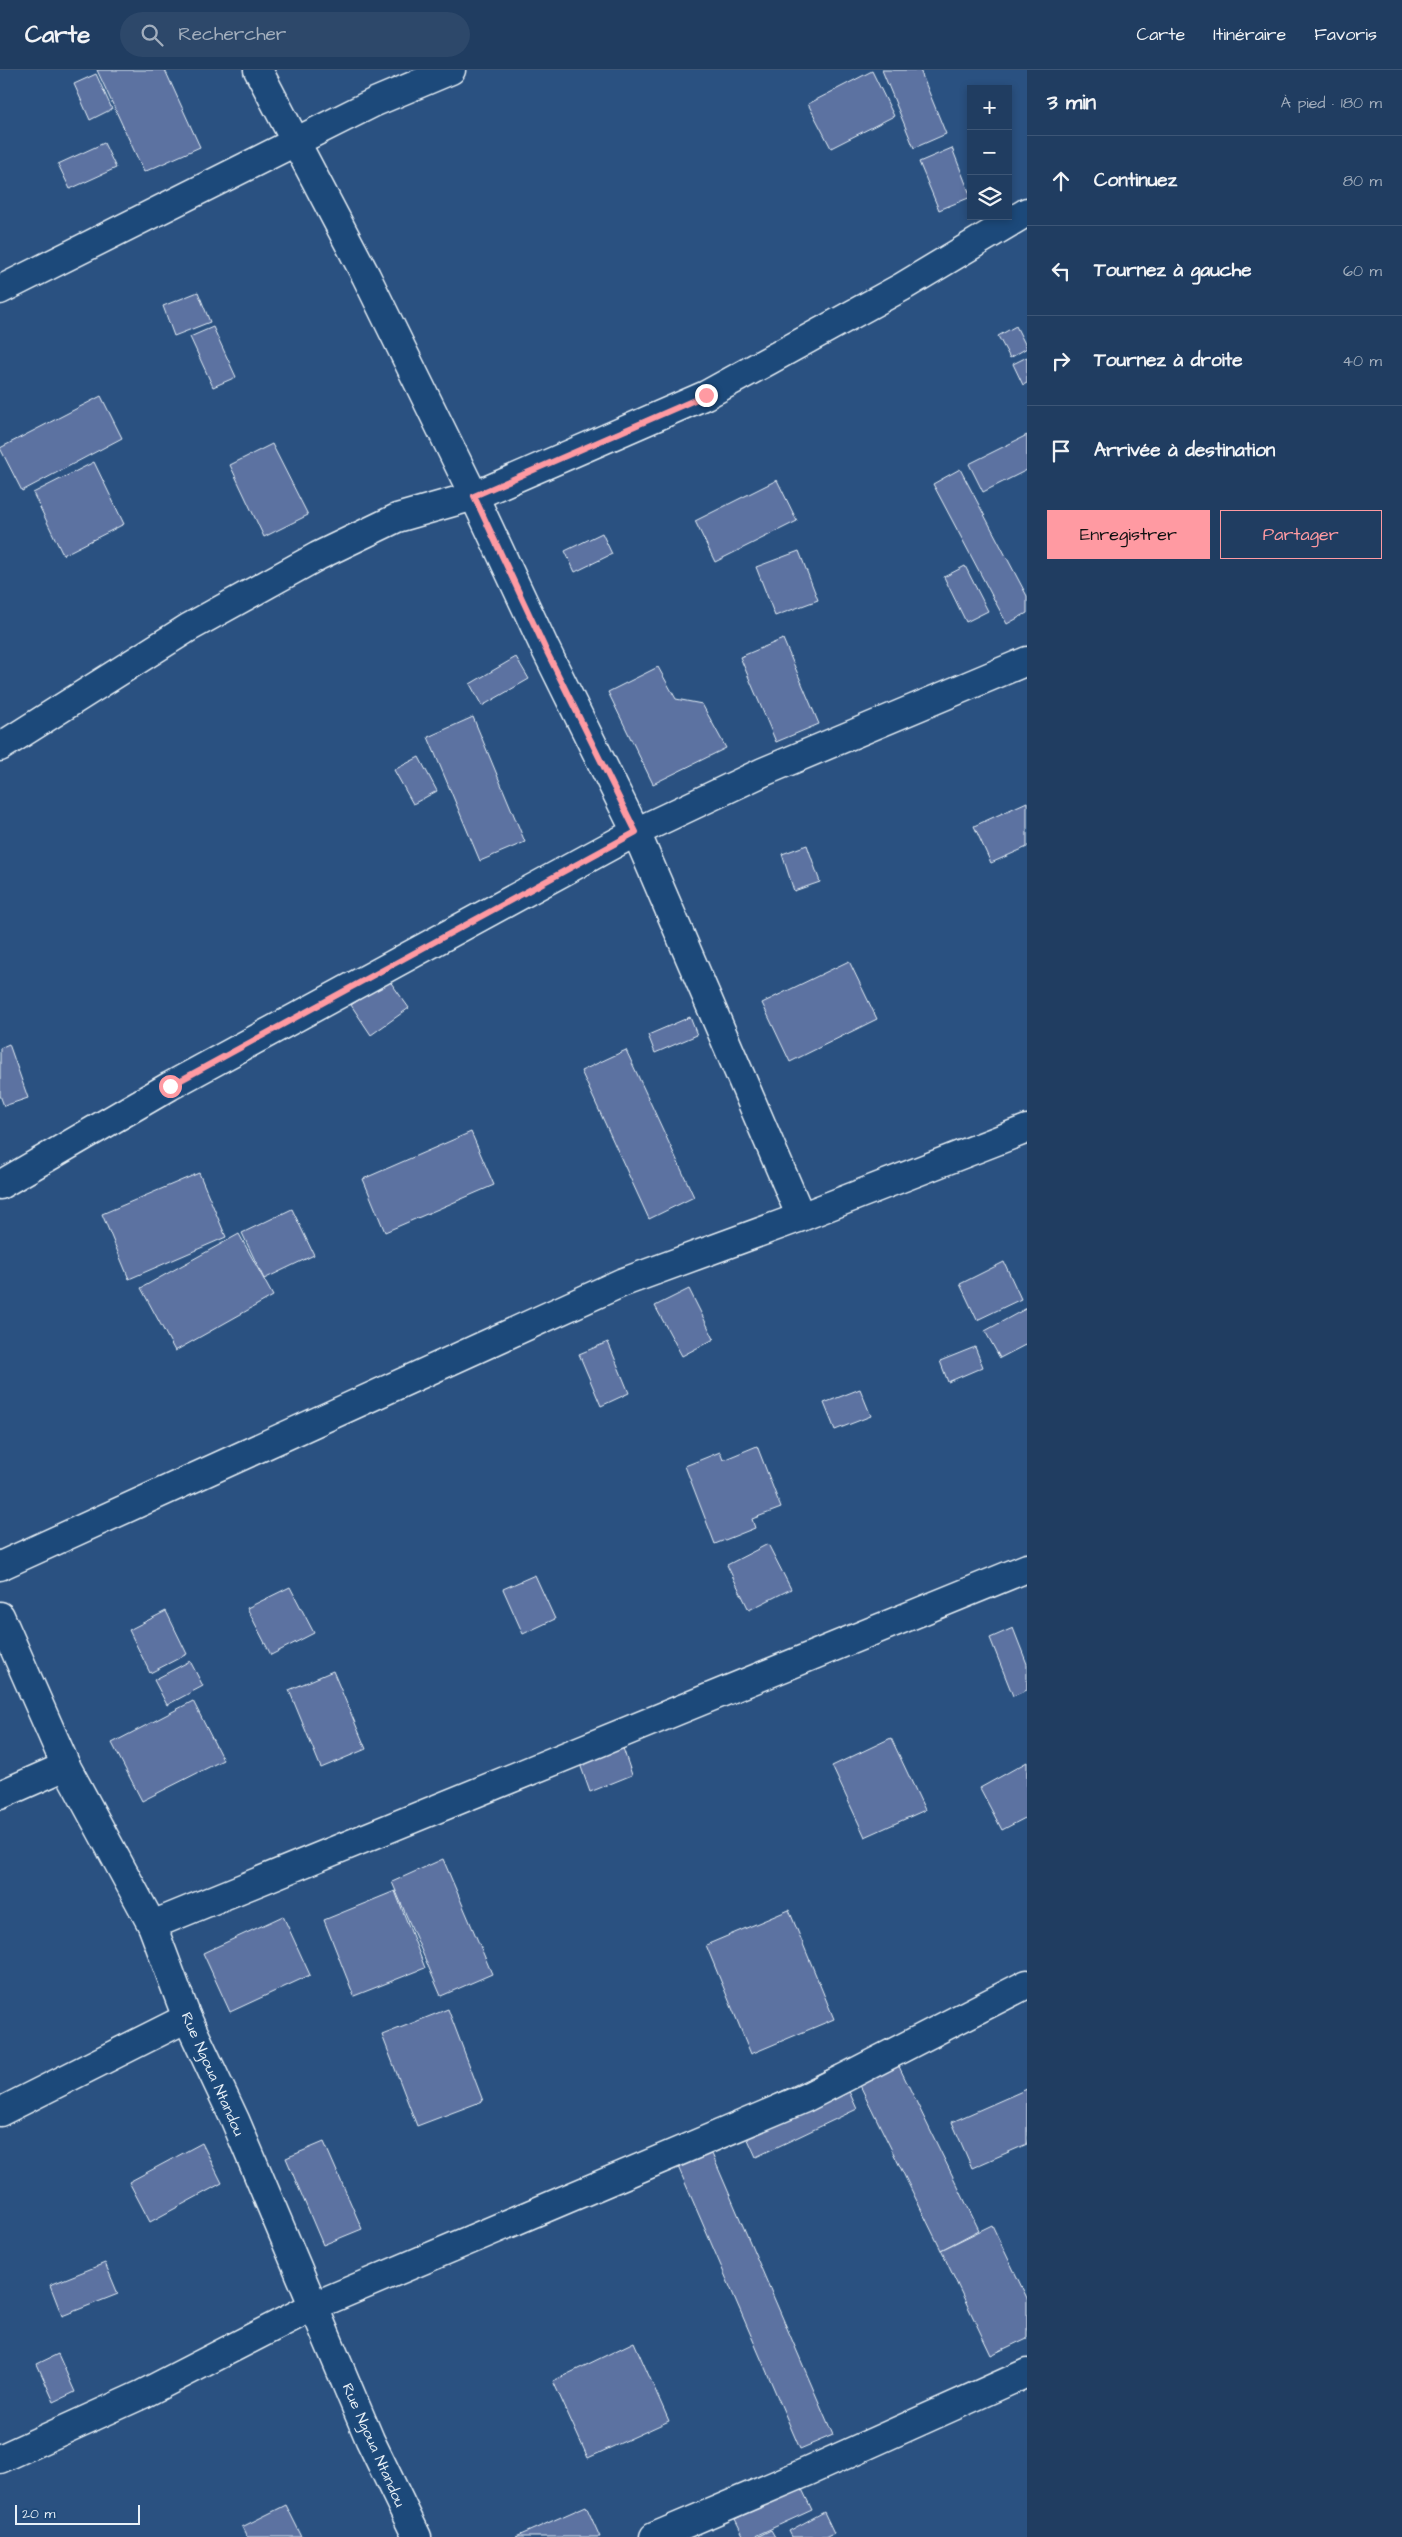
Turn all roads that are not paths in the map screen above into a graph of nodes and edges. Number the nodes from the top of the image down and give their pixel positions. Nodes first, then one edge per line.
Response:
1 (258, 70) edge
2 (451, 70) edge
3 (295, 142) junction
4 (1027, 212) edge
5 (0, 290) edge
6 (474, 496) junction
7 (1027, 661) edge
8 (0, 747) edge
9 (636, 832) junction
10 (1027, 1129) edge
11 (0, 1185) edge
12 (801, 1218) junction
13 (0, 1566) edge
14 (1027, 1568) edge
15 (0, 1616) edge
16 (66, 1766) junction
17 (0, 1795) edge
18 (152, 1925) junction
19 (1027, 1984) edge
20 (187, 2018) junction
21 (0, 2112) edge
22 (314, 2306) junction
23 (1027, 2372) edge
24 (0, 2459) edge
25 (417, 2537) edge
26 (654, 2537) edge

1 - 3 street
2 - 3 street
3 - 5 street
3 - 6 street
4 - 6 street
6 - 8 street
6 - 9 street
7 - 9 street
9 - 11 street
9 - 12 street
10 - 12 street
12 - 13 street
14 - 18 street
15 - 16 street, Rue Ngoua Ntandou
16 - 17 street
16 - 18 street, Rue Ngoua Ntandou
18 - 20 street, Rue Ngoua Ntandou
19 - 22 street
20 - 21 street
20 - 22 street, Rue Ngoua Ntandou
22 - 24 street
22 - 25 street, Rue Ngoua Ntandou
23 - 26 street

